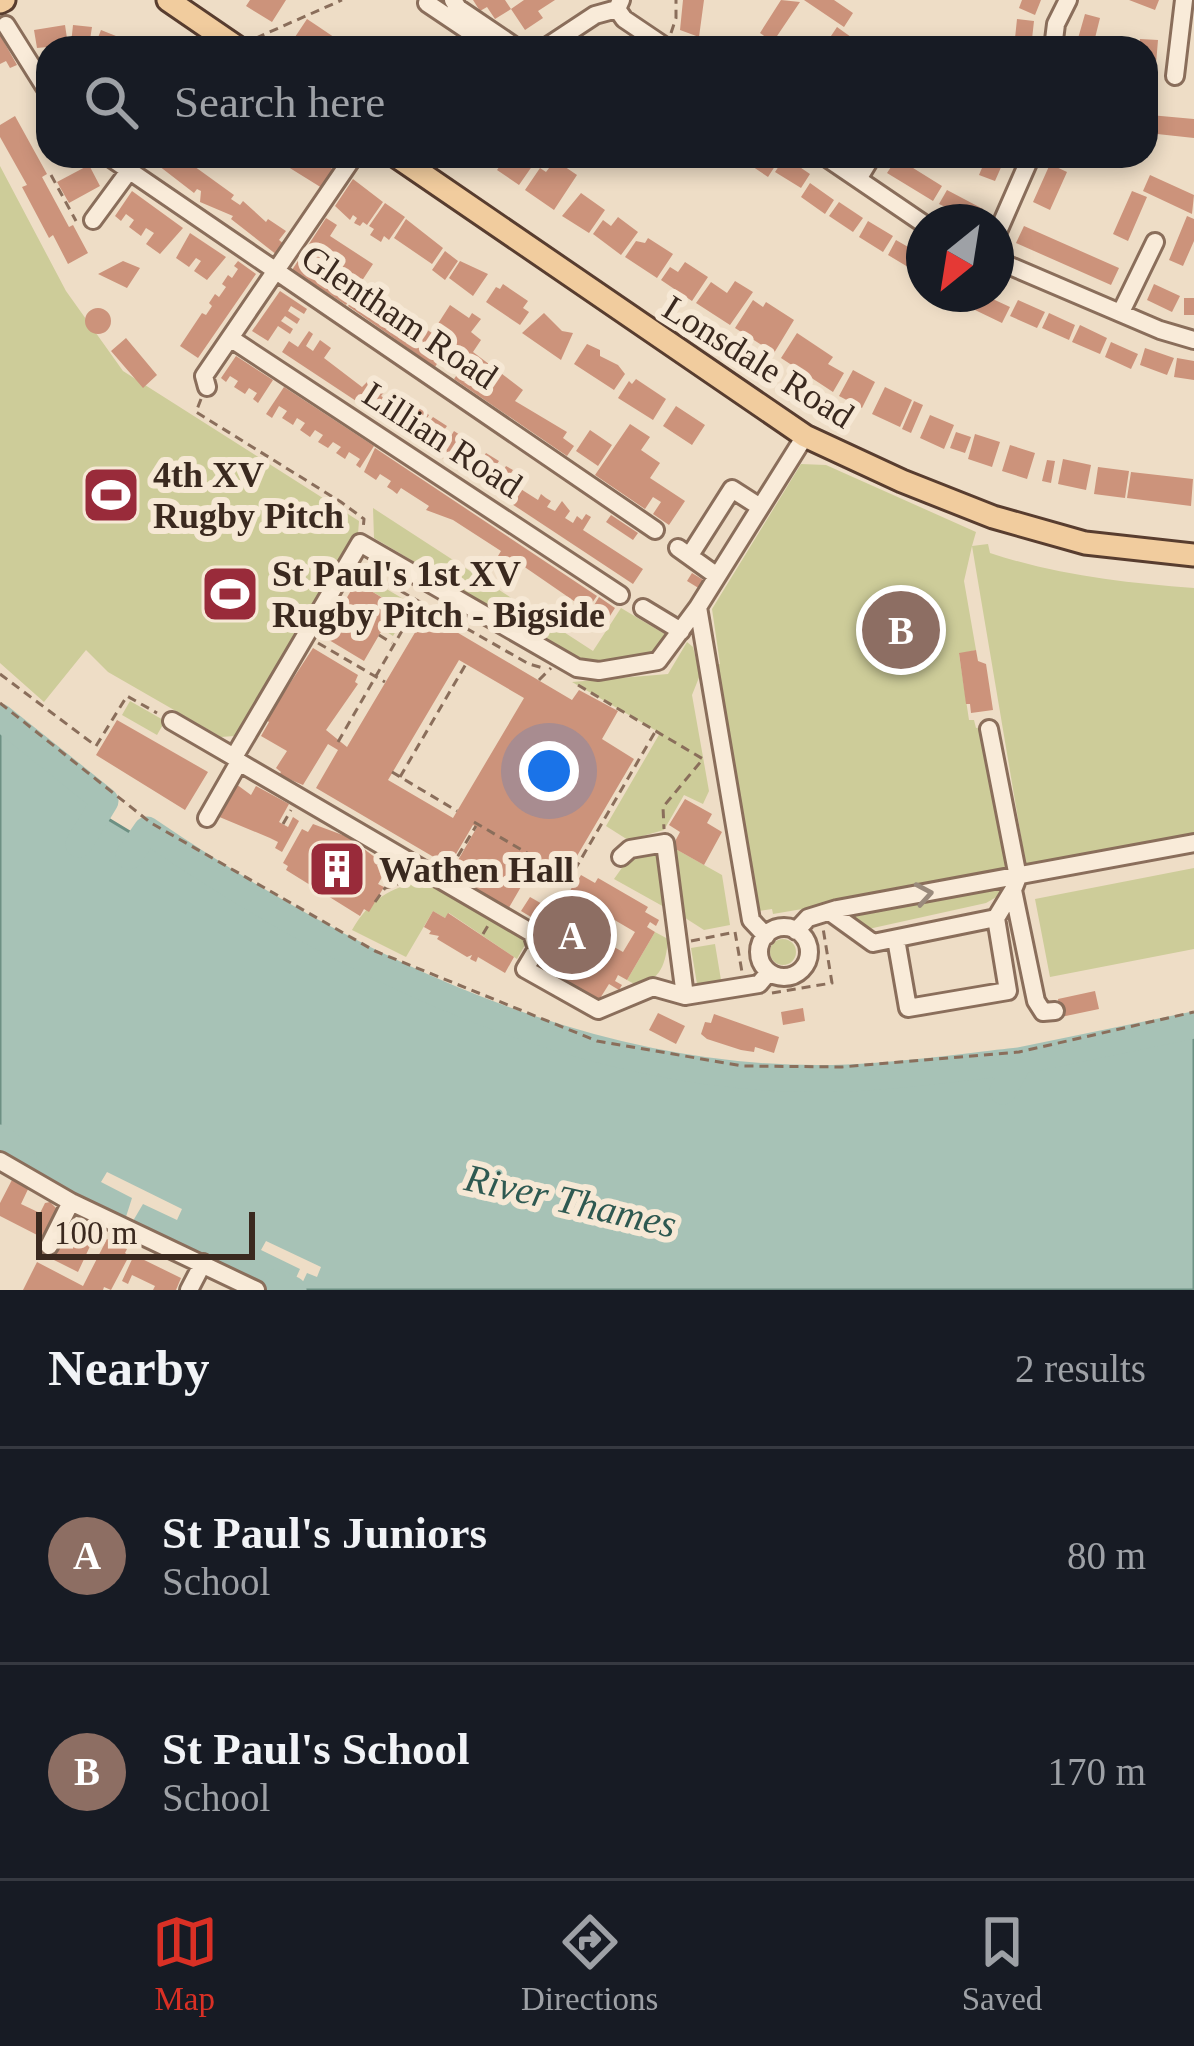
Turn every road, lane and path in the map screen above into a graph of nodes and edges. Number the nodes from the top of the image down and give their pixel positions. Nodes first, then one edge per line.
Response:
1 (168, 0) edge
2 (342, 0) edge
3 (453, 0) edge
4 (676, 0) edge
5 (1068, 0) edge
6 (1184, 0) edge
7 (427, 3) dead end
8 (619, 4) edge
9 (3, 9) edge
10 (220, 36) edge
11 (263, 36) edge
12 (476, 36) edge
13 (499, 36) edge
14 (563, 36) edge
15 (650, 36) edge
16 (671, 36) edge
17 (1054, 36) edge
18 (36, 70) edge
19 (1174, 76) dead end
20 (125, 168) edge
21 (347, 168) edge
22 (414, 168) edge
23 (841, 168) edge
24 (864, 168) edge
25 (1026, 168) edge
26 (129, 171) junction
27 (51, 175) dead end
28 (857, 179) junction
29 (1010, 204) edge
30 (906, 212) edge
31 (93, 220) joint
32 (1155, 242) dead end
33 (1014, 267) edge
34 (275, 272) junction
35 (1121, 312) junction
36 (230, 338) junction
37 (1194, 340) edge
38 (207, 387) joint
39 (805, 436) junction
40 (760, 507) junction
41 (655, 530) dead end
42 (360, 543) junction
43 (1194, 555) edge
44 (717, 576) junction
45 (353, 583) dead end
46 (620, 595) dead end
47 (419, 601) junction
48 (698, 607) junction
49 (643, 608) dead end
50 (434, 610) junction
51 (431, 617) dead end
52 (681, 632) junction
53 (379, 635) dead end
54 (306, 636) junction
55 (394, 644) junction
56 (466, 664) dead end
57 (0, 674) edge
58 (375, 676) junction
59 (561, 676) dead end
60 (385, 682) dead end
61 (572, 682) dead end
62 (0, 703) edge
63 (430, 708) dead end
64 (438, 712) junction
65 (172, 722) joint
66 (988, 729) dead end
67 (656, 731) junction
68 (338, 742) dead end
69 (237, 759) junction
70 (392, 772) dead end
71 (400, 777) junction
72 (457, 811) dead end
73 (207, 818) dead end
74 (665, 843) junction
75 (1194, 843) edge
76 (621, 857) dead end
77 (424, 870) junction
78 (443, 881) junction
79 (380, 882) dead end
80 (1016, 883) junction
81 (385, 888) junction
82 (374, 902) dead end
83 (830, 912) junction
84 (995, 918) junction
85 (736, 919) dead end
86 (796, 931) junction
87 (766, 936) junction
88 (896, 939) junction
89 (687, 942) dead end
90 (769, 972) junction
91 (685, 995) junction
92 (1055, 1012) dead end
93 (1194, 1012) edge
94 (0, 1161) edge
95 (71, 1202) junction
96 (49, 1246) dead end
97 (203, 1263) junction
98 (189, 1290) edge
99 (256, 1290) edge

1 - 10 main road
2 - 11 path
3 - 13 street
4 - 16 path
5 - 17 street
6 - 19 street
7 - 12 street
8 - 14 street
8 - 15 street
9 - 18 street
20 - 26 street, Glentham Road
21 - 34 street
22 - 39 main road, Lonsdale Road
23 - 28 street
24 - 28 street
25 - 29 street
26 - 31 street
26 - 34 street, Glentham Road
27 - 31 path
28 - 30 street
32 - 35 street
33 - 35 street
34 - 36 street
34 - 41 street, Glentham Road
35 - 37 street
36 - 38 street
36 - 46 street, Lillian Road
38 - 42 path
39 - 40 street
39 - 43 main road, Lonsdale Road
40 - 44 street
40 - 44 street
42 - 52 street
42 - 54 street
44 - 48 street
45 - 47 path
47 - 50 path
47 - 55 path
48 - 52 street
48 - 87 street
49 - 52 street
50 - 51 path
50 - 59 path
53 - 55 path
54 - 58 path
54 - 69 street
55 - 58 path
56 - 64 path
57 - 65 path
58 - 60 path
58 - 68 path
61 - 67 path
62 - 93 path
63 - 64 path
64 - 71 path
65 - 69 street
66 - 80 street
67 - 74 path
67 - 78 path
69 - 73 street
69 - 77 street
70 - 71 path
71 - 72 path
74 - 76 street
74 - 91 street
75 - 80 street
77 - 78 street
77 - 81 path
78 - 91 street
79 - 81 path
83 -> 80 street
80 - 84 street
80 - 92 street
81 - 82 path
83 - 86 street
83 - 88 street
84 - 88 street
84 - 88 street
85 - 89 path
86 - 87 street
86 - 90 street
87 - 90 street
90 - 91 street
94 - 95 street
95 - 96 street
95 - 97 street
97 - 98 street
97 - 99 street

